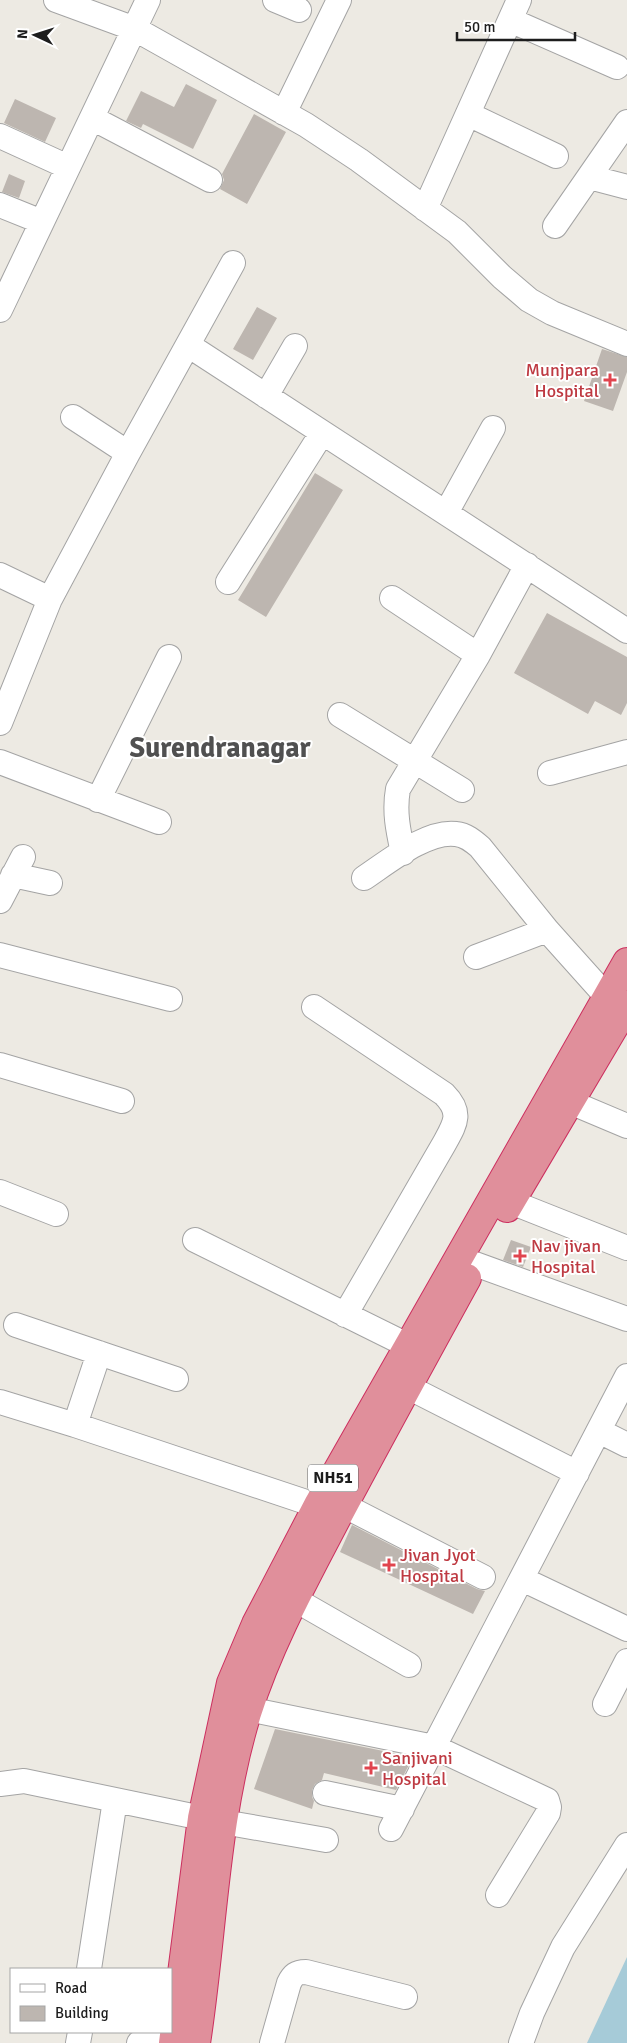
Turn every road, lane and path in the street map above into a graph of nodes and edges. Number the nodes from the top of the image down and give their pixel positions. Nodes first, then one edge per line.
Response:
1 (56, 0) edge
2 (148, 0) edge
3 (275, 0) edge
4 (340, 0) edge
5 (510, 7) edge
6 (299, 10) dead end
7 (134, 29) junction
8 (617, 67) dead end
9 (284, 113) junction
10 (468, 114) junction
11 (92, 118) junction
12 (627, 122) edge
13 (0, 136) edge
14 (556, 156) dead end
15 (68, 167) junction
16 (589, 177) junction
17 (210, 180) dead end
18 (627, 187) edge
19 (0, 205) edge
20 (425, 209) junction
21 (42, 222) junction
22 (555, 226) dead end
23 (233, 263) dead end
24 (0, 310) edge
25 (627, 344) edge
26 (188, 345) junction
27 (295, 346) dead end
28 (266, 396) junction
29 (73, 417) dead end
30 (493, 428) dead end
31 (322, 433) junction
32 (128, 453) junction
33 (446, 513) junction
34 (527, 566) junction
35 (0, 575) edge
36 (228, 582) dead end
37 (392, 598) dead end
38 (50, 599) junction
39 (627, 631) edge
40 (478, 655) junction
41 (169, 657) dead end
42 (340, 715) dead end
43 (0, 723) edge
44 (627, 752) edge
45 (415, 761) junction
46 (0, 762) edge
47 (550, 773) dead end
48 (462, 790) dead end
49 (98, 800) junction
50 (159, 822) dead end
51 (403, 853) junction
52 (364, 878) dead end
53 (50, 883) dead end
54 (0, 901) edge
55 (547, 930) junction
56 (0, 955) edge
57 (476, 957) dead end
58 (627, 962) edge
59 (170, 999) dead end
60 (314, 1008) dead end
61 (614, 1014) edge
62 (0, 1065) edge
63 (122, 1101) dead end
64 (570, 1102) junction
65 (627, 1126) edge
66 (0, 1192) edge
67 (511, 1202) junction
68 (56, 1214) dead end
69 (195, 1240) dead end
70 (627, 1248) edge
71 (475, 1264) junction
72 (345, 1315) junction
73 (627, 1319) edge
74 (16, 1325) dead end
75 (408, 1345) junction
76 (99, 1353) junction
77 (627, 1376) edge
78 (176, 1379) dead end
79 (408, 1387) junction
80 (0, 1402) edge
81 (75, 1425) junction
82 (599, 1431) junction
83 (627, 1445) edge
84 (577, 1473) junction
85 (334, 1508) junction
86 (483, 1577) dead end
87 (522, 1579) junction
88 (294, 1599) junction
89 (627, 1629) edge
90 (627, 1661) edge
91 (409, 1665) dead end
92 (605, 1704) dead end
93 (248, 1709) junction
94 (434, 1747) junction
95 (0, 1784) edge
96 (325, 1793) dead end
97 (115, 1800) junction
98 (212, 1820) junction
99 (326, 1840) dead end
100 (627, 1845) edge
101 (498, 1895) dead end
102 (89, 1968) edge
103 (405, 1997) dead end
104 (181, 2040) edge
105 (139, 2043) edge
106 (272, 2043) edge
107 (521, 2043) edge

1 - 7 street
2 - 7 street
3 - 6 street
4 - 9 street
5 - 8 street
5 - 10 street
7 - 9 street
7 - 11 street
9 - 20 street
10 - 14 street
10 - 20 street
11 - 15 street
11 - 17 street
12 - 16 street
13 - 15 street
15 - 21 street
16 - 18 street
16 - 22 street
19 - 21 street
20 - 25 street
21 - 24 street
23 - 26 street
26 - 28 street
26 - 32 street
27 - 28 street
28 - 31 street
29 - 32 street
30 - 33 street
31 - 33 street
31 - 36 street
32 - 38 street
33 - 34 street
34 - 39 street
34 - 40 street
35 - 38 street
37 - 40 street
38 - 43 street
40 - 45 street
41 - 49 street
42 - 45 street
44 - 47 street
45 - 48 street
45 - 51 street
46 - 49 street
49 - 50 street
51 - 52 street
51 - 55 street
53 - 54 street
55 - 57 street
55 - 61 street
56 - 59 street
58 - 61 highway, NH51
60 - 72 street
61 - 64 highway, NH51
61 - 75 highway, NH51
62 - 63 street
64 - 65 street
64 - 67 highway, NH51
66 - 68 street
67 - 70 street
67 - 71 highway, NH51
69 - 72 street
71 - 73 street
71 - 79 highway, NH51
72 - 75 street
74 - 76 street
75 - 85 highway, NH51
76 - 78 street
76 - 81 street
77 - 82 street
79 - 84 street
79 - 85 highway, NH51
80 - 81 street
81 - 85 street
82 - 83 street
82 - 84 street
84 - 87 street
85 - 86 street
85 - 88 highway, NH51
85 - 98 highway, NH51
87 - 89 street
87 - 94 street
88 - 91 street
88 - 93 highway, NH51
90 - 92 street
93 - 94 street
93 - 98 highway, NH51
94 - 96 street
94 - 101 street
95 - 97 street
97 - 98 street
97 - 102 street
98 - 99 street
98 - 104 highway, NH51
100 - 107 street
103 - 106 street
104 - 105 street

